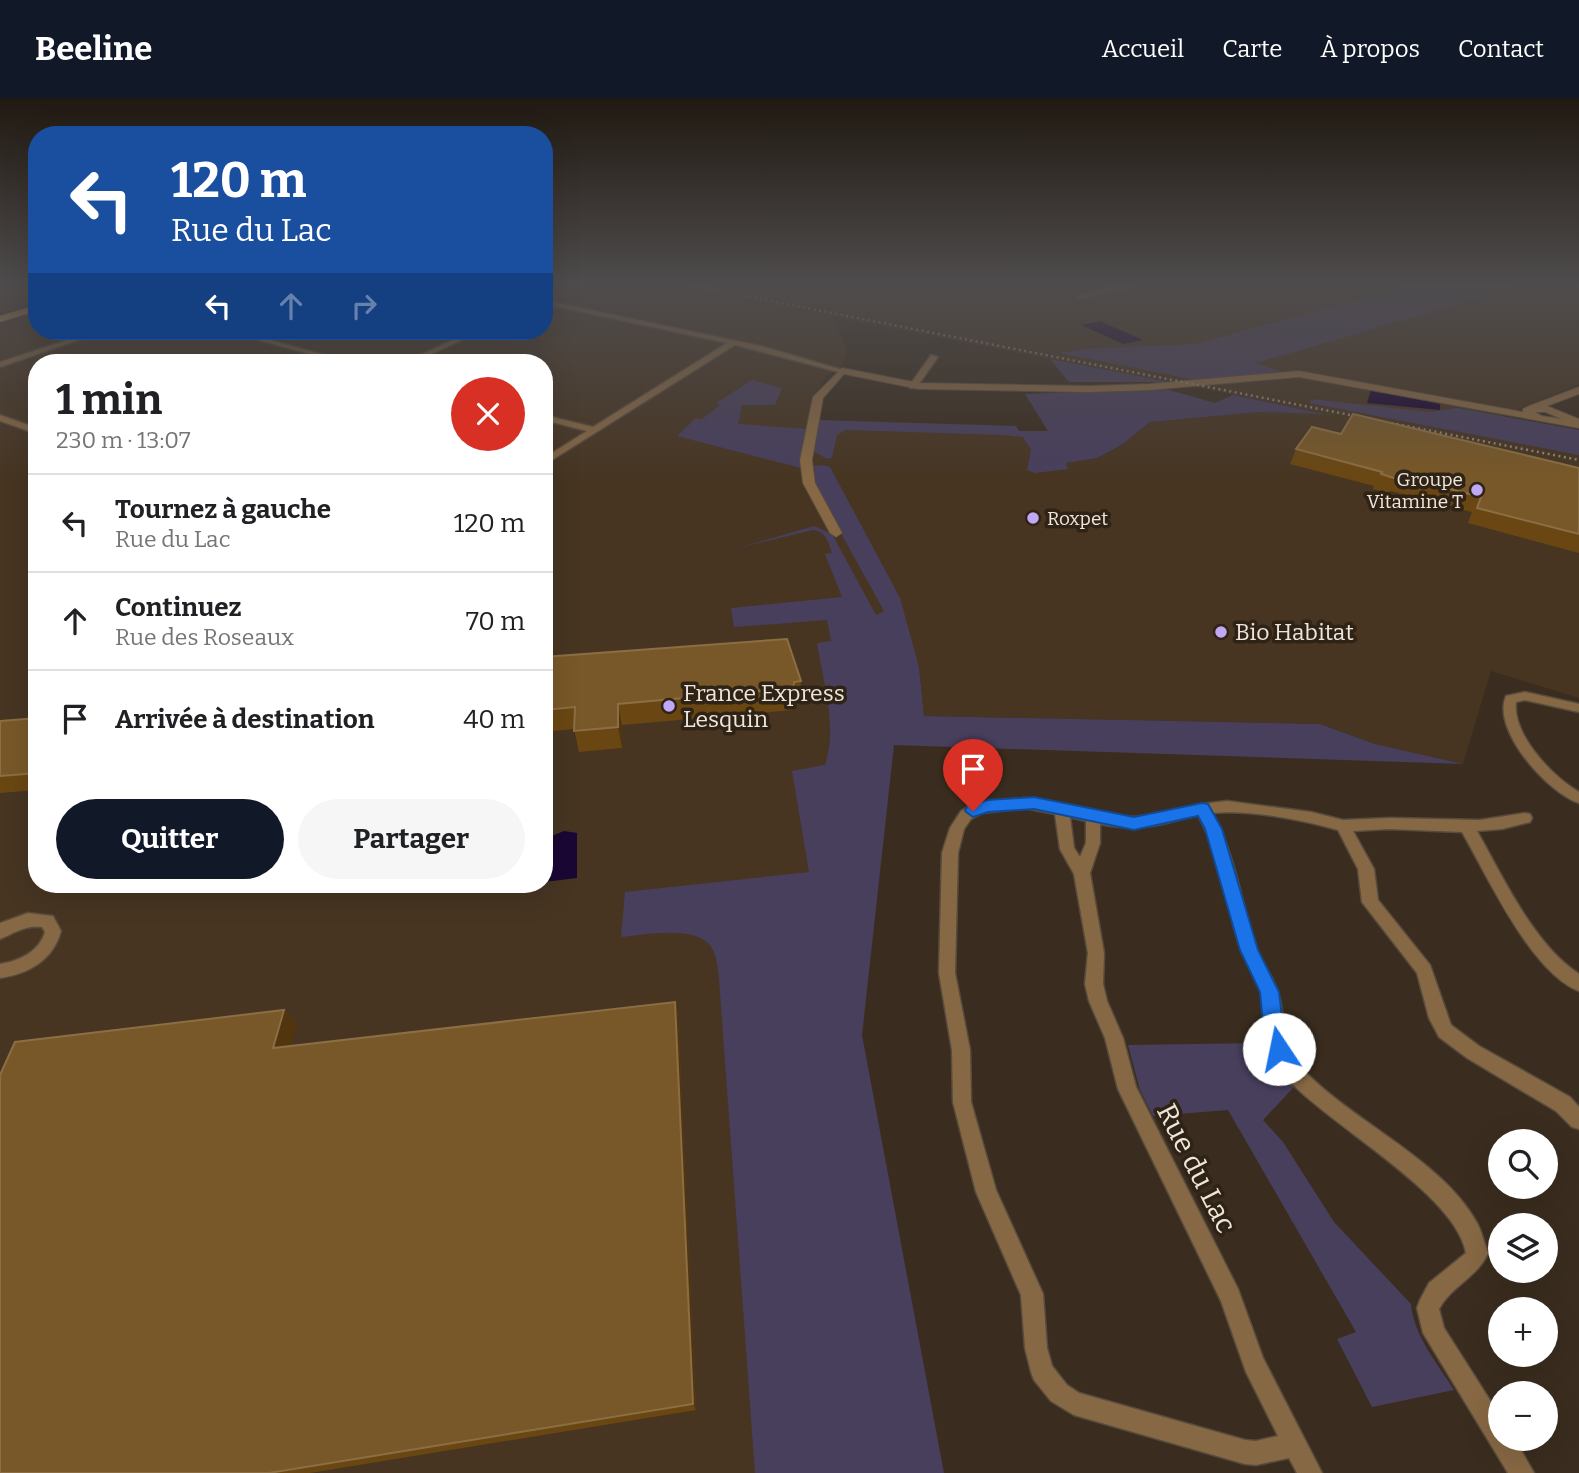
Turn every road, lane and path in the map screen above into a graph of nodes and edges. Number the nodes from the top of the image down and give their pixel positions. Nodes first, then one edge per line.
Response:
1 (721, 350) edge
2 (764, 350) edge
3 (28, 356) edge
4 (934, 357) dead end
5 (0, 365) edge
6 (842, 371) junction
7 (913, 386) junction
8 (1579, 390) edge
9 (1559, 397) junction
10 (1532, 411) junction
11 (1556, 416) junction
12 (0, 418) edge
13 (553, 419) edge
14 (1579, 424) edge
15 (28, 428) edge
16 (594, 430) junction
17 (553, 456) edge
18 (836, 533) dead end
19 (1579, 708) edge
20 (1579, 798) edge
21 (1062, 809) junction
22 (1202, 809) junction
23 (1093, 816) junction
24 (1525, 818) dead end
25 (1343, 826) junction
26 (1466, 826) junction
27 (1082, 873) junction
28 (0, 932) edge
29 (0, 971) edge
30 (1579, 983) edge
31 (1576, 1112) edge
32 (1488, 1419) edge
33 (1294, 1445) junction
34 (1508, 1451) edge
35 (1310, 1473) edge
36 (1522, 1473) edge

1 - 16 street
2 - 6 street
3 - 5 street
4 - 7 street
6 - 7 street
6 - 18 street
7 - 10 street
8 - 9 street
9 - 10 street
9 - 11 street
10 - 11 street
11 - 14 street
12 - 15 street
13 - 16 street
16 - 17 street
19 - 20 street
21 - 23 street
21 - 27 street, Rue du Lac
21 - 33 street
22 - 23 street
22 - 25 street
22 - 32 street
23 - 27 street, Rue du Lac
24 - 26 street
25 - 26 street
25 - 31 street
26 - 30 street
27 - 33 street, Rue du Lac
28 - 29 street
33 - 35 street, Rue du Lac
34 - 36 street

